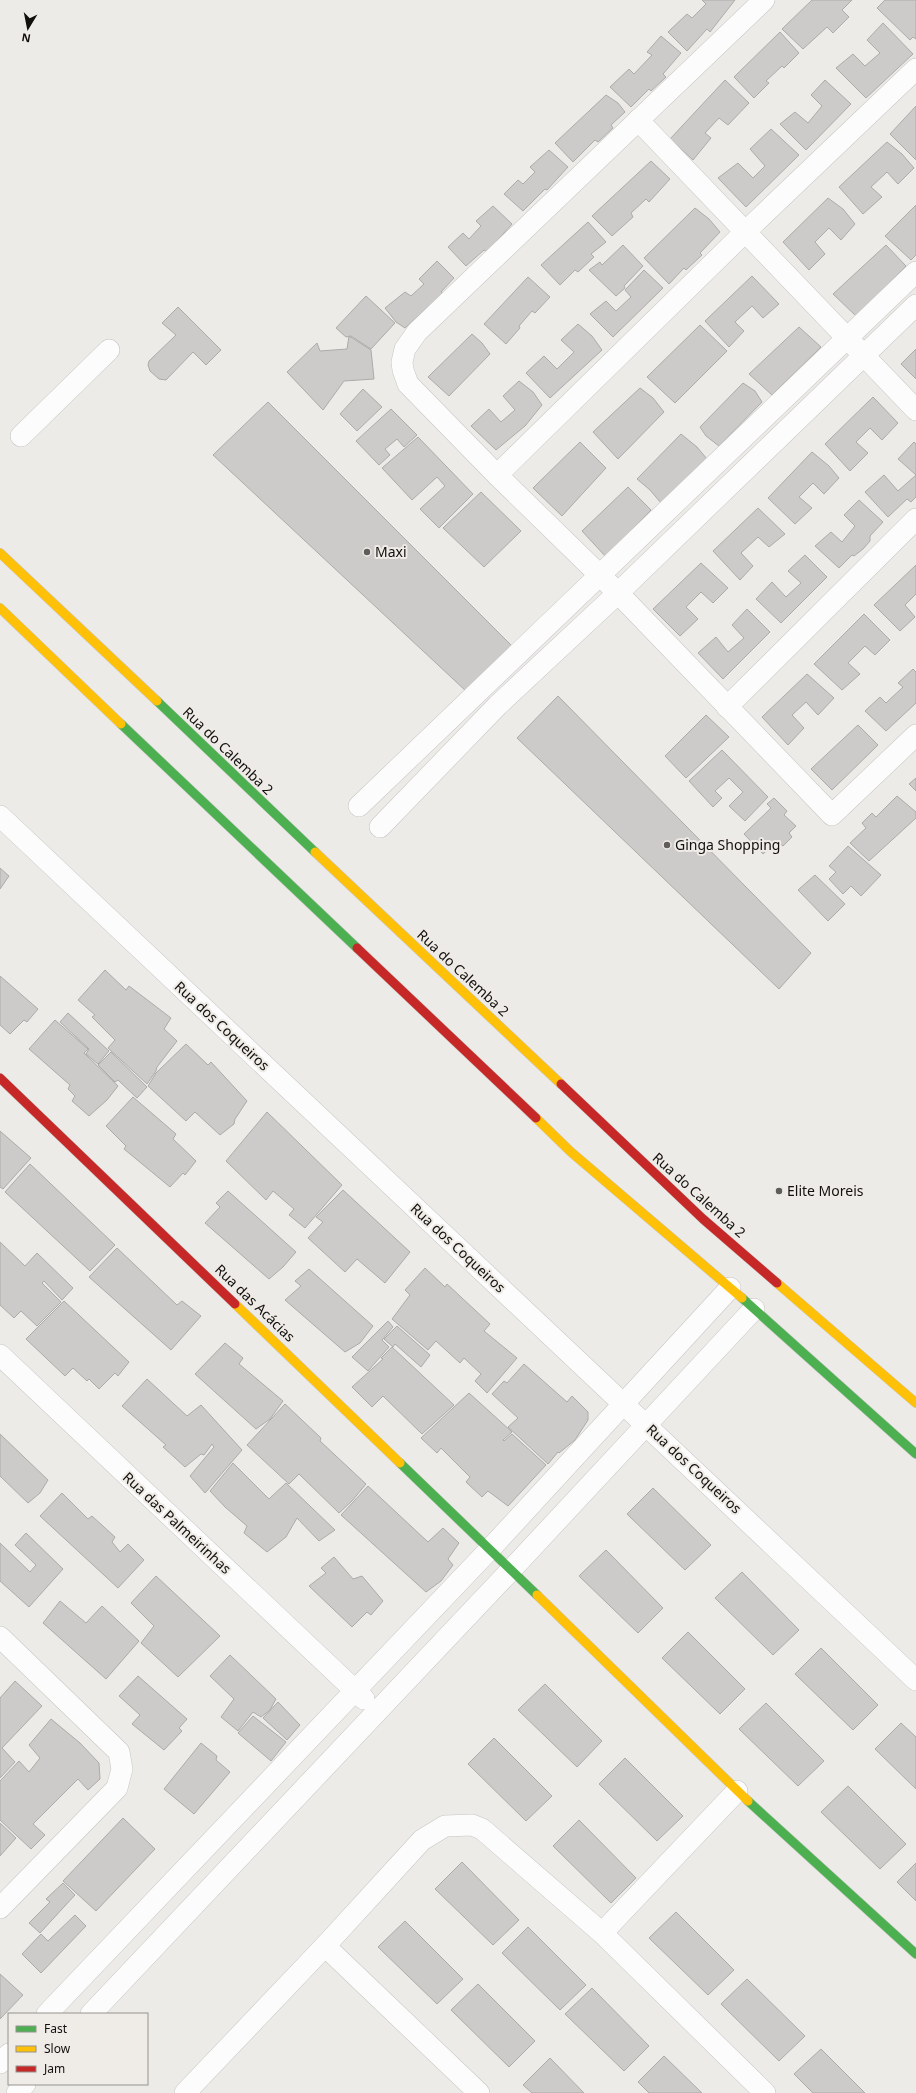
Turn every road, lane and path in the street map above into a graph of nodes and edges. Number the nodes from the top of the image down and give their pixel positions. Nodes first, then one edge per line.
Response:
1 (764, 0) edge
2 (916, 70) edge
3 (638, 120) junction
4 (745, 232) junction
5 (916, 272) edge
6 (916, 305) edge
7 (847, 337) junction
8 (109, 350) dead end
9 (864, 355) junction
10 (916, 410) edge
11 (21, 436) dead end
12 (497, 475) junction
13 (916, 519) edge
14 (0, 554) edge
15 (600, 575) junction
16 (618, 593) junction
17 (0, 608) edge
18 (727, 708) junction
19 (916, 735) edge
20 (359, 806) dead end
21 (0, 816) edge
22 (380, 827) dead end
23 (0, 1078) edge
24 (730, 1288) junction
25 (754, 1309) junction
26 (0, 1355) edge
27 (624, 1403) junction
28 (916, 1403) edge
29 (646, 1425) junction
30 (916, 1454) edge
31 (490, 1549) junction
32 (511, 1570) junction
33 (0, 1637) edge
34 (916, 1680) edge
35 (354, 1691) junction
36 (377, 1710) junction
37 (737, 1791) junction
38 (0, 1908) edge
39 (602, 1933) junction
40 (325, 1946) junction
41 (916, 1954) edge
42 (48, 2013) edge
43 (92, 2013) edge
44 (8, 2055) edge
45 (0, 2063) edge
46 (25, 2085) edge
47 (190, 2091) edge
48 (17, 2093) edge
49 (479, 2093) edge
50 (765, 2093) edge

1 - 3 street
2 - 4 street
3 - 4 street
3 - 12 street
4 - 7 street
4 - 12 street
5 - 7 street
6 - 9 street
7 - 9 street
7 - 15 street
8 - 11 street
9 - 10 street
9 - 16 street
12 - 15 street
13 - 18 street
14 - 28 main road, Rua do Calemba 2
15 - 16 street
15 - 20 street
16 - 18 street
16 - 22 street
17 - 24 main road
18 - 19 street
21 - 27 street, Rua dos Coqueiros
23 - 31 main road, Rua das Acácias
24 - 25 main road
24 - 27 street
25 - 29 street
25 - 30 main road
26 - 35 street, Rua das Palmeirinhas
27 - 29 street, Rua dos Coqueiros
27 - 31 street
29 - 32 street
29 - 34 street, Rua dos Coqueiros
31 - 32 main road, Rua das Acácias
31 - 35 street
32 - 36 street
32 - 37 main road, Rua das Acácias
33 - 38 street
35 - 36 street, Rua das Palmeirinhas
35 - 42 street
36 - 43 street
37 - 39 street
37 - 41 main road, Rua das Acácias
39 - 40 street
39 - 50 street
40 - 47 street
40 - 49 street
44 - 45 street
46 - 48 street

